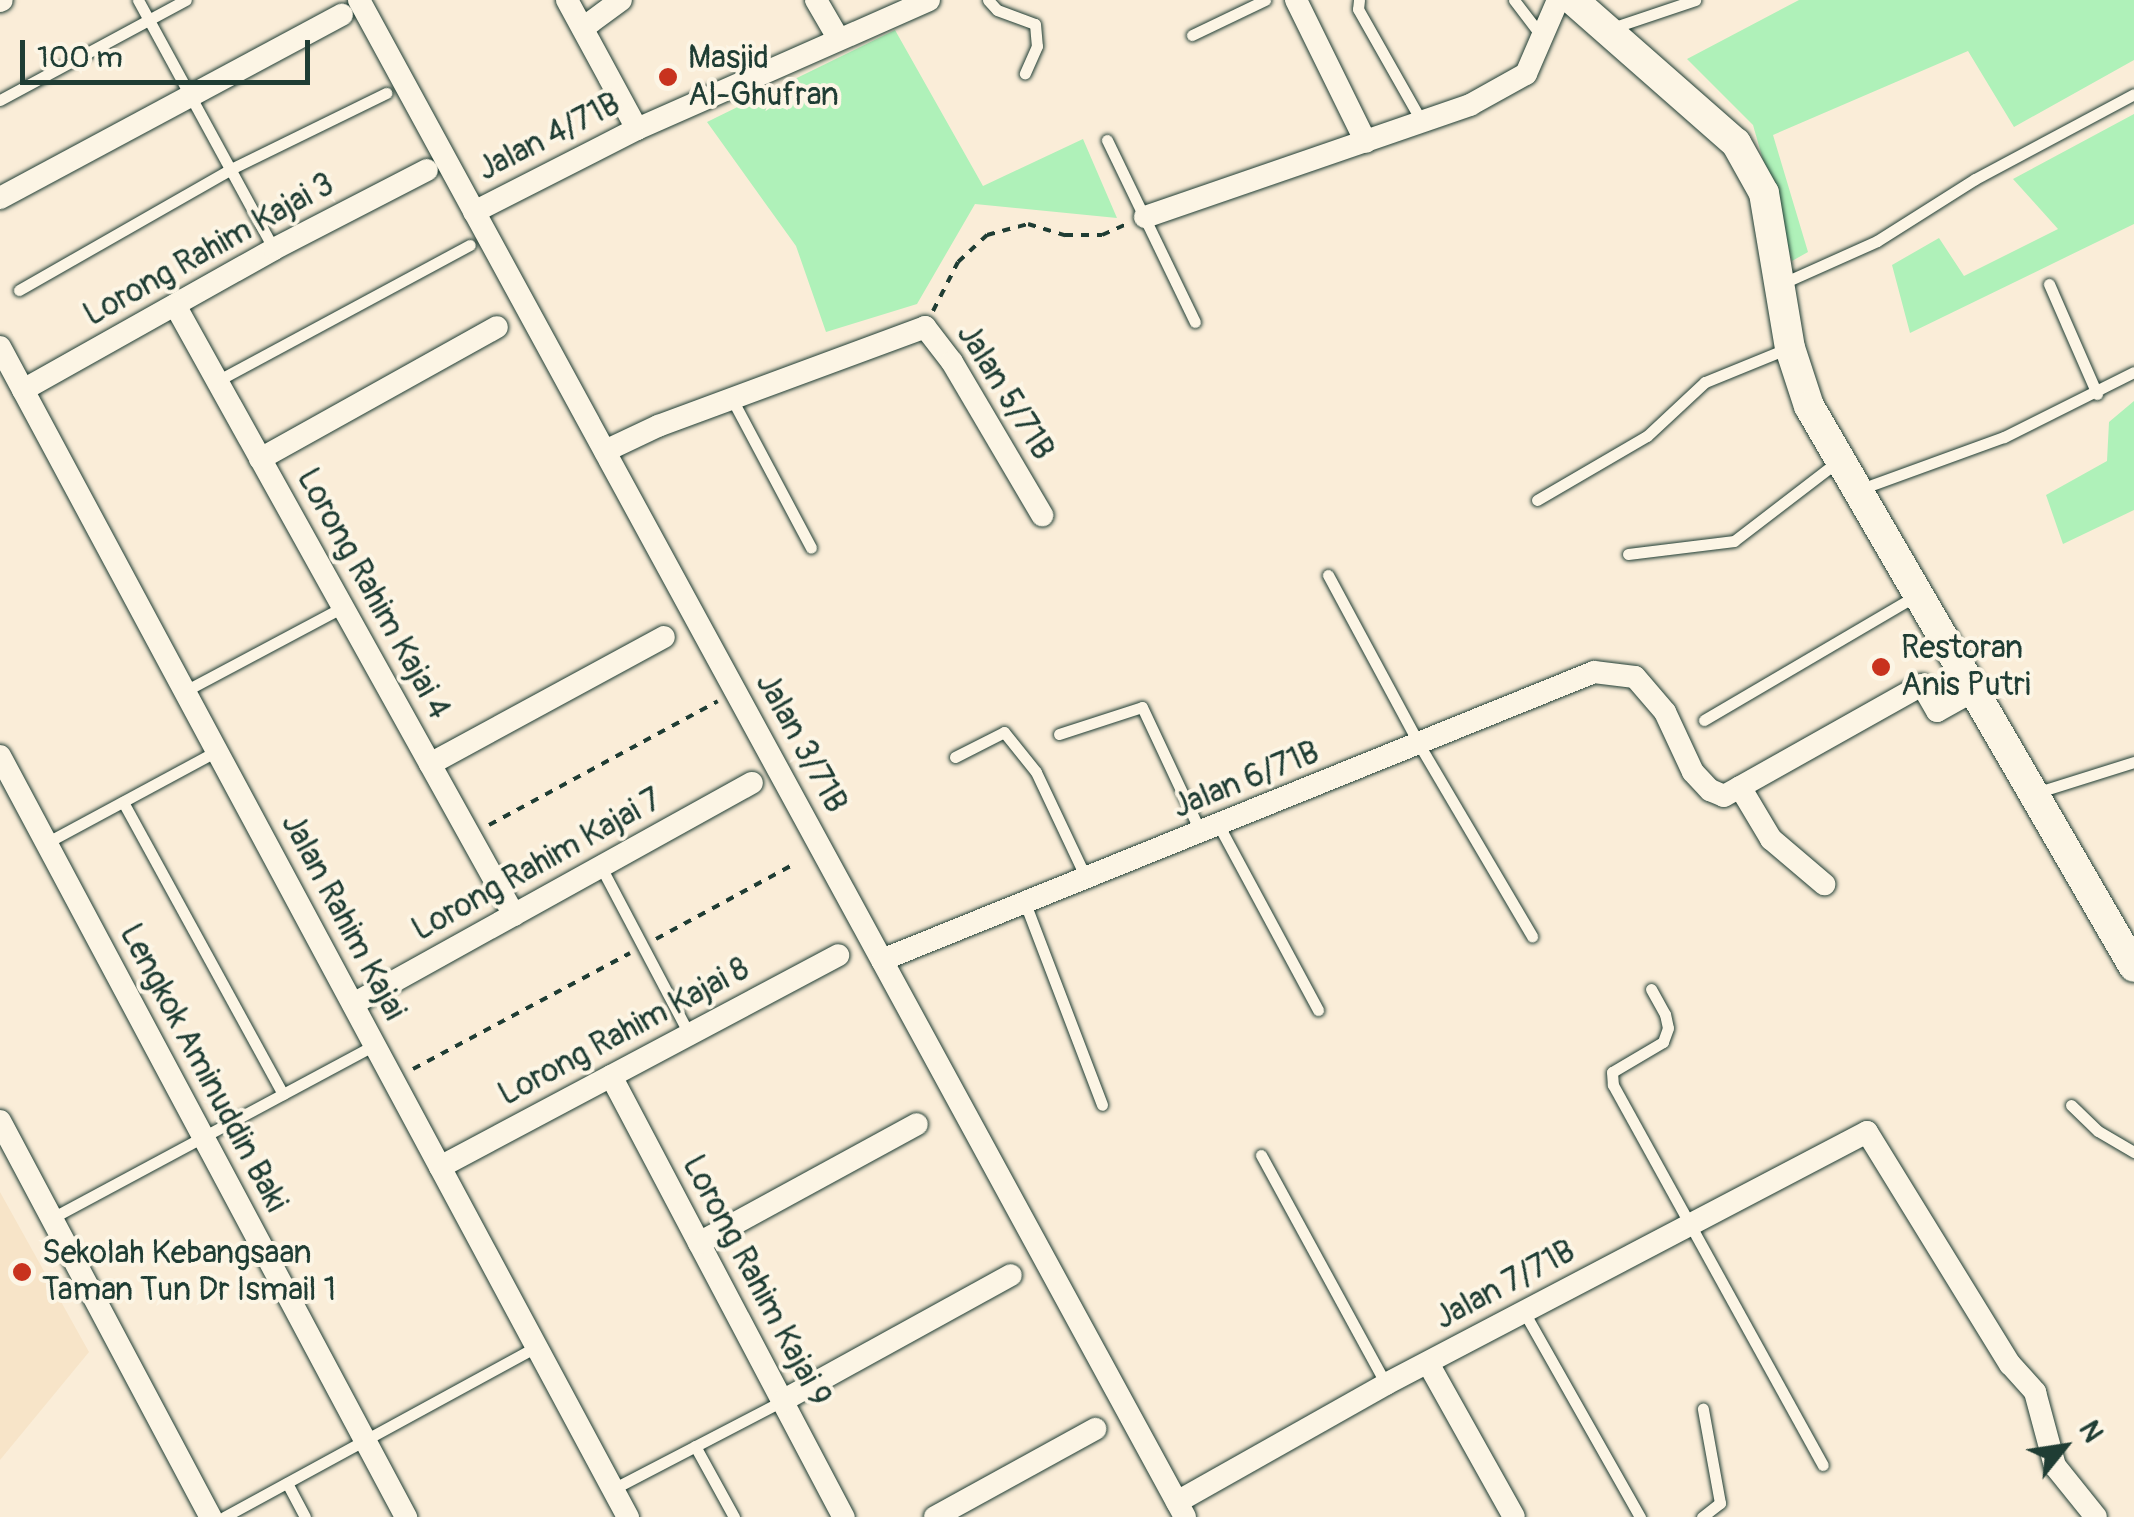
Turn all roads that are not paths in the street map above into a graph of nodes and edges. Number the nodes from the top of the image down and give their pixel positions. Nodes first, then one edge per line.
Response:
1 (138, 0) edge
2 (186, 0) edge
3 (567, 0) edge
4 (621, 0) edge
5 (816, 0) edge
6 (928, 0) edge
7 (988, 0) edge
8 (1265, 0) edge
9 (1296, 0) edge
10 (1359, 0) edge
11 (1514, 0) edge
12 (1558, 0) edge
13 (1573, 0) edge
14 (1694, 0) edge
15 (351, 7) edge
16 (148, 20) junction
17 (583, 28) junction
18 (1604, 31) junction
19 (1192, 35) dead end
20 (838, 38) junction
21 (1543, 38) junction
22 (1025, 73) dead end
23 (386, 93) dead end
24 (2134, 94) edge
25 (189, 95) junction
26 (0, 100) edge
27 (1423, 124) junction
28 (636, 129) junction
29 (1108, 140) dead end
30 (1366, 142) junction
31 (231, 169) junction
32 (427, 170) dead end
33 (0, 198) edge
34 (474, 212) junction
35 (1145, 217) junction
36 (470, 246) dead end
37 (274, 249) junction
38 (1780, 284) junction
39 (2050, 284) dead end
40 (19, 290) dead end
41 (174, 305) junction
42 (1195, 322) dead end
43 (497, 327) dead end
44 (0, 347) edge
45 (1790, 348) junction
46 (2134, 372) edge
47 (217, 380) junction
48 (23, 390) junction
49 (2097, 394) junction
50 (733, 401) junction
51 (605, 452) junction
52 (260, 459) junction
53 (1840, 460) junction
54 (1858, 490) junction
55 (1537, 500) dead end
56 (1042, 514) dead end
57 (811, 548) dead end
58 (1628, 554) dead end
59 (1328, 575) dead end
60 (1919, 594) junction
61 (343, 608) junction
62 (664, 637) dead end
63 (1975, 690) junction
64 (185, 692) junction
65 (1704, 720) dead end
66 (1060, 734) dead end
67 (1420, 746) junction
68 (217, 751) junction
69 (955, 757) dead end
70 (0, 758) edge
71 (2134, 762) edge
72 (430, 764) junction
73 (752, 783) dead end
74 (1740, 788) junction
75 (2035, 793) junction
76 (123, 802) junction
77 (1210, 829) junction
78 (46, 843) junction
79 (601, 867) junction
80 (1086, 878) junction
81 (1824, 884) dead end
82 (1025, 902) junction
83 (514, 915) junction
84 (1532, 936) dead end
85 (838, 955) dead end
86 (882, 960) junction
87 (2134, 967) edge
88 (1651, 989) dead end
89 (353, 1004) junction
90 (1318, 1010) dead end
91 (689, 1034) junction
92 (375, 1046) junction
93 (612, 1076) junction
94 (283, 1094) junction
95 (1102, 1105) dead end
96 (2071, 1105) dead end
97 (0, 1122) edge
98 (917, 1124) dead end
99 (203, 1137) junction
100 (2134, 1152) edge
101 (1261, 1155) dead end
102 (440, 1167) junction
103 (52, 1218) junction
104 (1688, 1225) junction
105 (699, 1243) junction
106 (1011, 1274) dead end
107 (1524, 1312) junction
108 (537, 1346) junction
109 (1428, 1363) junction
110 (1386, 1384) junction
111 (782, 1401) junction
112 (1702, 1408) dead end
113 (1095, 1429) dead end
114 (365, 1440) junction
115 (695, 1446) junction
116 (1823, 1465) dead end
117 (287, 1483) junction
118 (613, 1489) junction
119 (1181, 1509) edge
120 (212, 1517) edge
121 (224, 1517) edge
122 (305, 1517) edge
123 (406, 1517) edge
124 (628, 1517) edge
125 (734, 1517) edge
126 (844, 1517) edge
127 (935, 1517) edge
128 (1514, 1517) edge
129 (1640, 1517) edge
130 (1702, 1517) edge
131 (2096, 1517) edge

1 - 16 lane
2 - 16 lane
3 - 17 street
4 - 17 street
5 - 20 street
6 - 20 street, Jalan 4/71B
7 - 22 lane
8 - 19 lane
9 - 30 street
10 - 27 lane
11 - 21 lane
12 - 21 street
13 - 18 street
14 - 18 lane
15 - 25 street
15 - 34 street, Jalan 3/71B
16 - 25 lane
16 - 26 lane
17 - 28 street
18 - 38 street
20 - 28 street, Jalan 4/71B
21 - 27 street
23 - 31 lane
24 - 38 lane
25 - 31 lane
25 - 33 street
27 - 30 street
28 - 34 street, Jalan 4/71B
29 - 35 lane
30 - 35 street
31 - 37 lane
31 - 40 lane
32 - 37 street, Lorong Rahim Kajai 3
34 - 51 street, Jalan 3/71B
35 - 42 lane
36 - 47 lane
37 - 41 street, Lorong Rahim Kajai 3
38 - 45 street
39 - 49 lane
41 - 47 street, Lorong Rahim Kajai 4
41 - 48 street, Lorong Rahim Kajai 3
43 - 52 street
44 - 48 street, Jalan Rahim Kajai
45 - 53 street
45 - 55 lane
46 - 49 lane
47 - 52 street, Lorong Rahim Kajai 4
48 - 64 street, Jalan Rahim Kajai
49 - 54 lane
50 - 51 street, Jalan 5/71B
50 - 56 street, Jalan 5/71B
50 - 57 lane
51 - 86 street, Jalan 3/71B
52 - 61 street, Lorong Rahim Kajai 4
53 - 54 street
53 - 58 lane
54 - 60 street
59 - 67 lane
60 - 63 street
60 - 65 lane
61 - 64 lane
61 - 72 street, Lorong Rahim Kajai 4
62 - 72 street
63 - 74 street
63 - 75 street
64 - 68 street, Jalan Rahim Kajai
66 - 77 lane
67 - 74 street, Jalan 6/71B
67 - 77 street, Jalan 6/71B
67 - 84 lane
68 - 76 lane
68 - 89 street, Jalan Rahim Kajai
69 - 80 lane
70 - 78 street, Lengkok Aminuddin Baki
71 - 75 lane
72 - 83 street, Lorong Rahim Kajai 4
73 - 79 street, Lorong Rahim Kajai 7
74 - 81 street
75 - 87 street
76 - 78 lane
76 - 94 lane
77 - 80 street, Jalan 6/71B
77 - 90 lane
78 - 99 street, Lengkok Aminuddin Baki
79 - 83 street, Lorong Rahim Kajai 7
79 - 91 lane
80 - 82 street, Jalan 6/71B
82 - 86 street, Jalan 6/71B
82 - 95 lane
83 - 89 street, Lorong Rahim Kajai 7
85 - 91 street, Lorong Rahim Kajai 8
86 - 119 street, Jalan 3/71B
88 - 104 lane
89 - 92 street, Jalan Rahim Kajai
91 - 93 street, Lorong Rahim Kajai 8
92 - 94 lane
92 - 102 street, Jalan Rahim Kajai
93 - 102 street, Lorong Rahim Kajai 8
93 - 105 street, Lorong Rahim Kajai 9
94 - 99 lane
96 - 100 lane
97 - 103 street
98 - 105 street
99 - 103 lane
99 - 114 street, Lengkok Aminuddin Baki
101 - 110 lane
102 - 108 street, Jalan Rahim Kajai
103 - 120 street
104 - 107 street, Jalan 7/71B
104 - 116 lane
104 - 131 street, Jalan 7/71B
105 - 111 street, Lorong Rahim Kajai 9
106 - 111 street
107 - 109 street, Jalan 7/71B
107 - 129 lane
108 - 114 lane
108 - 118 street, Jalan Rahim Kajai
109 - 110 street, Jalan 7/71B
109 - 128 street
110 - 119 street, Jalan 7/71B
111 - 115 lane
111 - 126 street, Lorong Rahim Kajai 9
112 - 130 lane
113 - 127 street
114 - 117 lane
114 - 123 street, Lengkok Aminuddin Baki
115 - 118 lane
115 - 125 lane
117 - 121 lane
117 - 122 lane
118 - 124 street, Jalan Rahim Kajai

